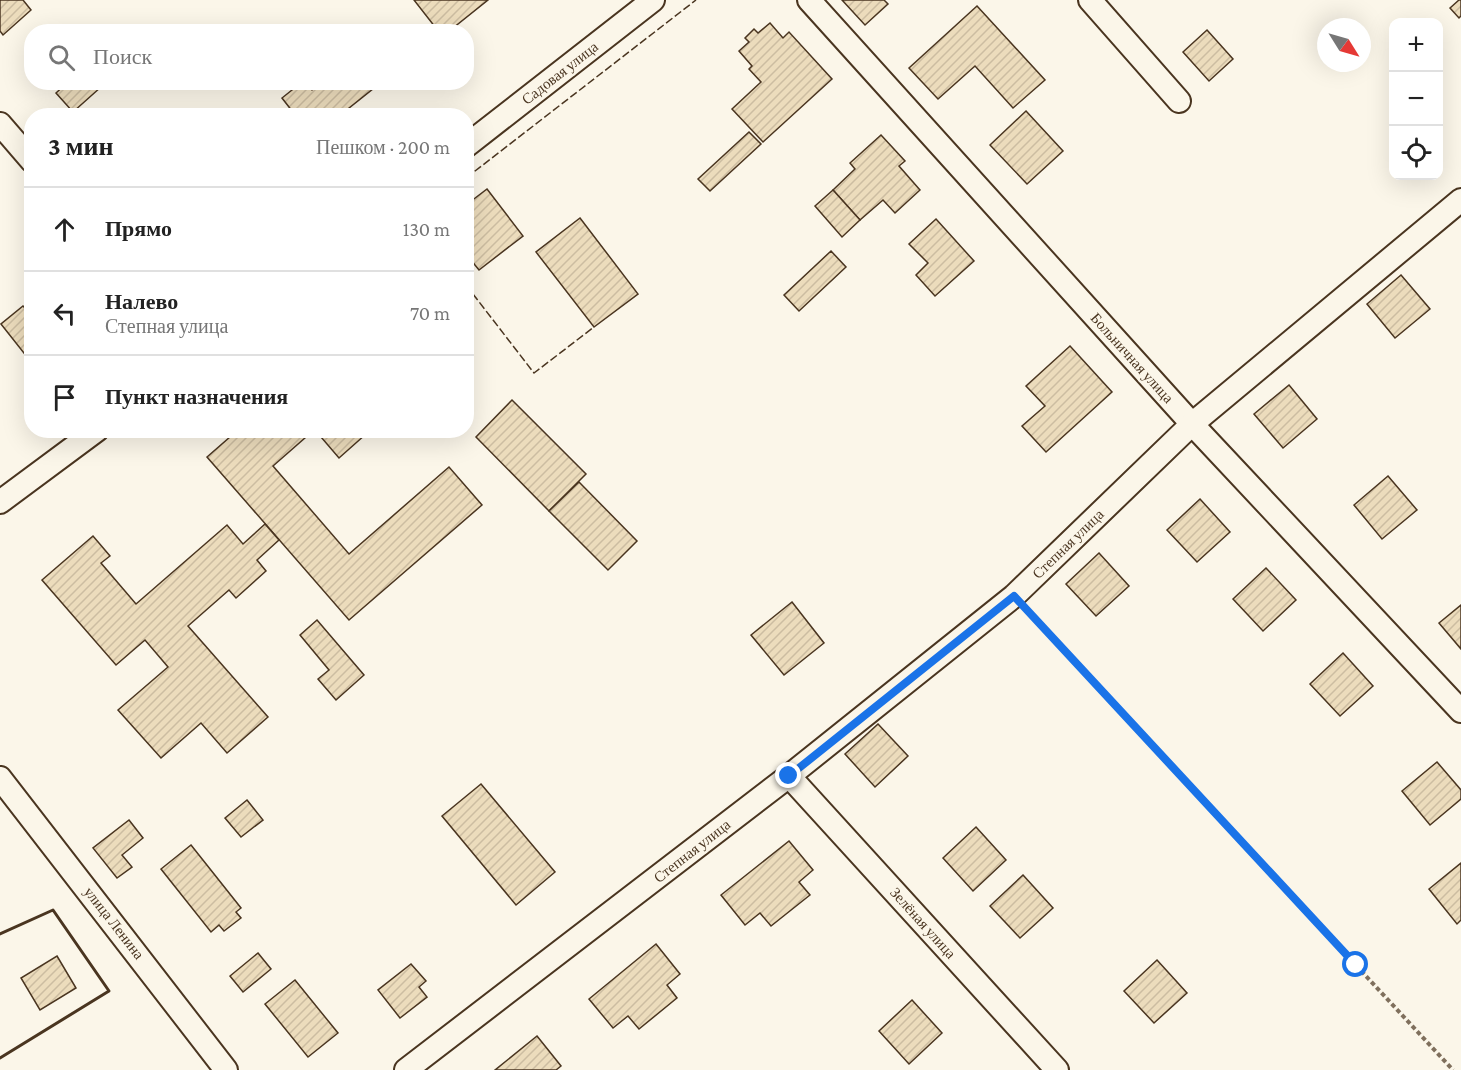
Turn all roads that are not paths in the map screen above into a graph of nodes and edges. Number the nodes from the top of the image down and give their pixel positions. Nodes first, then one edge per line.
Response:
1 (653, 0) edge
2 (809, 0) edge
3 (1090, 0) edge
4 (1179, 101) dead end
5 (0, 124) edge
6 (474, 140) edge
7 (24, 152) edge
8 (1461, 200) edge
9 (1192, 424) junction
10 (86, 438) edge
11 (0, 502) edge
12 (1461, 711) edge
13 (789, 776) junction
14 (0, 777) edge
15 (226, 1070) edge
16 (406, 1070) edge
17 (1057, 1070) edge

1 - 6 street, Садовая улица
2 - 9 street, Больничная улица
3 - 4 street
5 - 7 street
8 - 9 street, Степная улица
9 - 12 street, Больничная улица
9 - 13 street, Степная улица
10 - 11 street
13 - 16 street, Степная улица
13 - 17 street, Зелёная улица
14 - 15 street, улица Ленина

